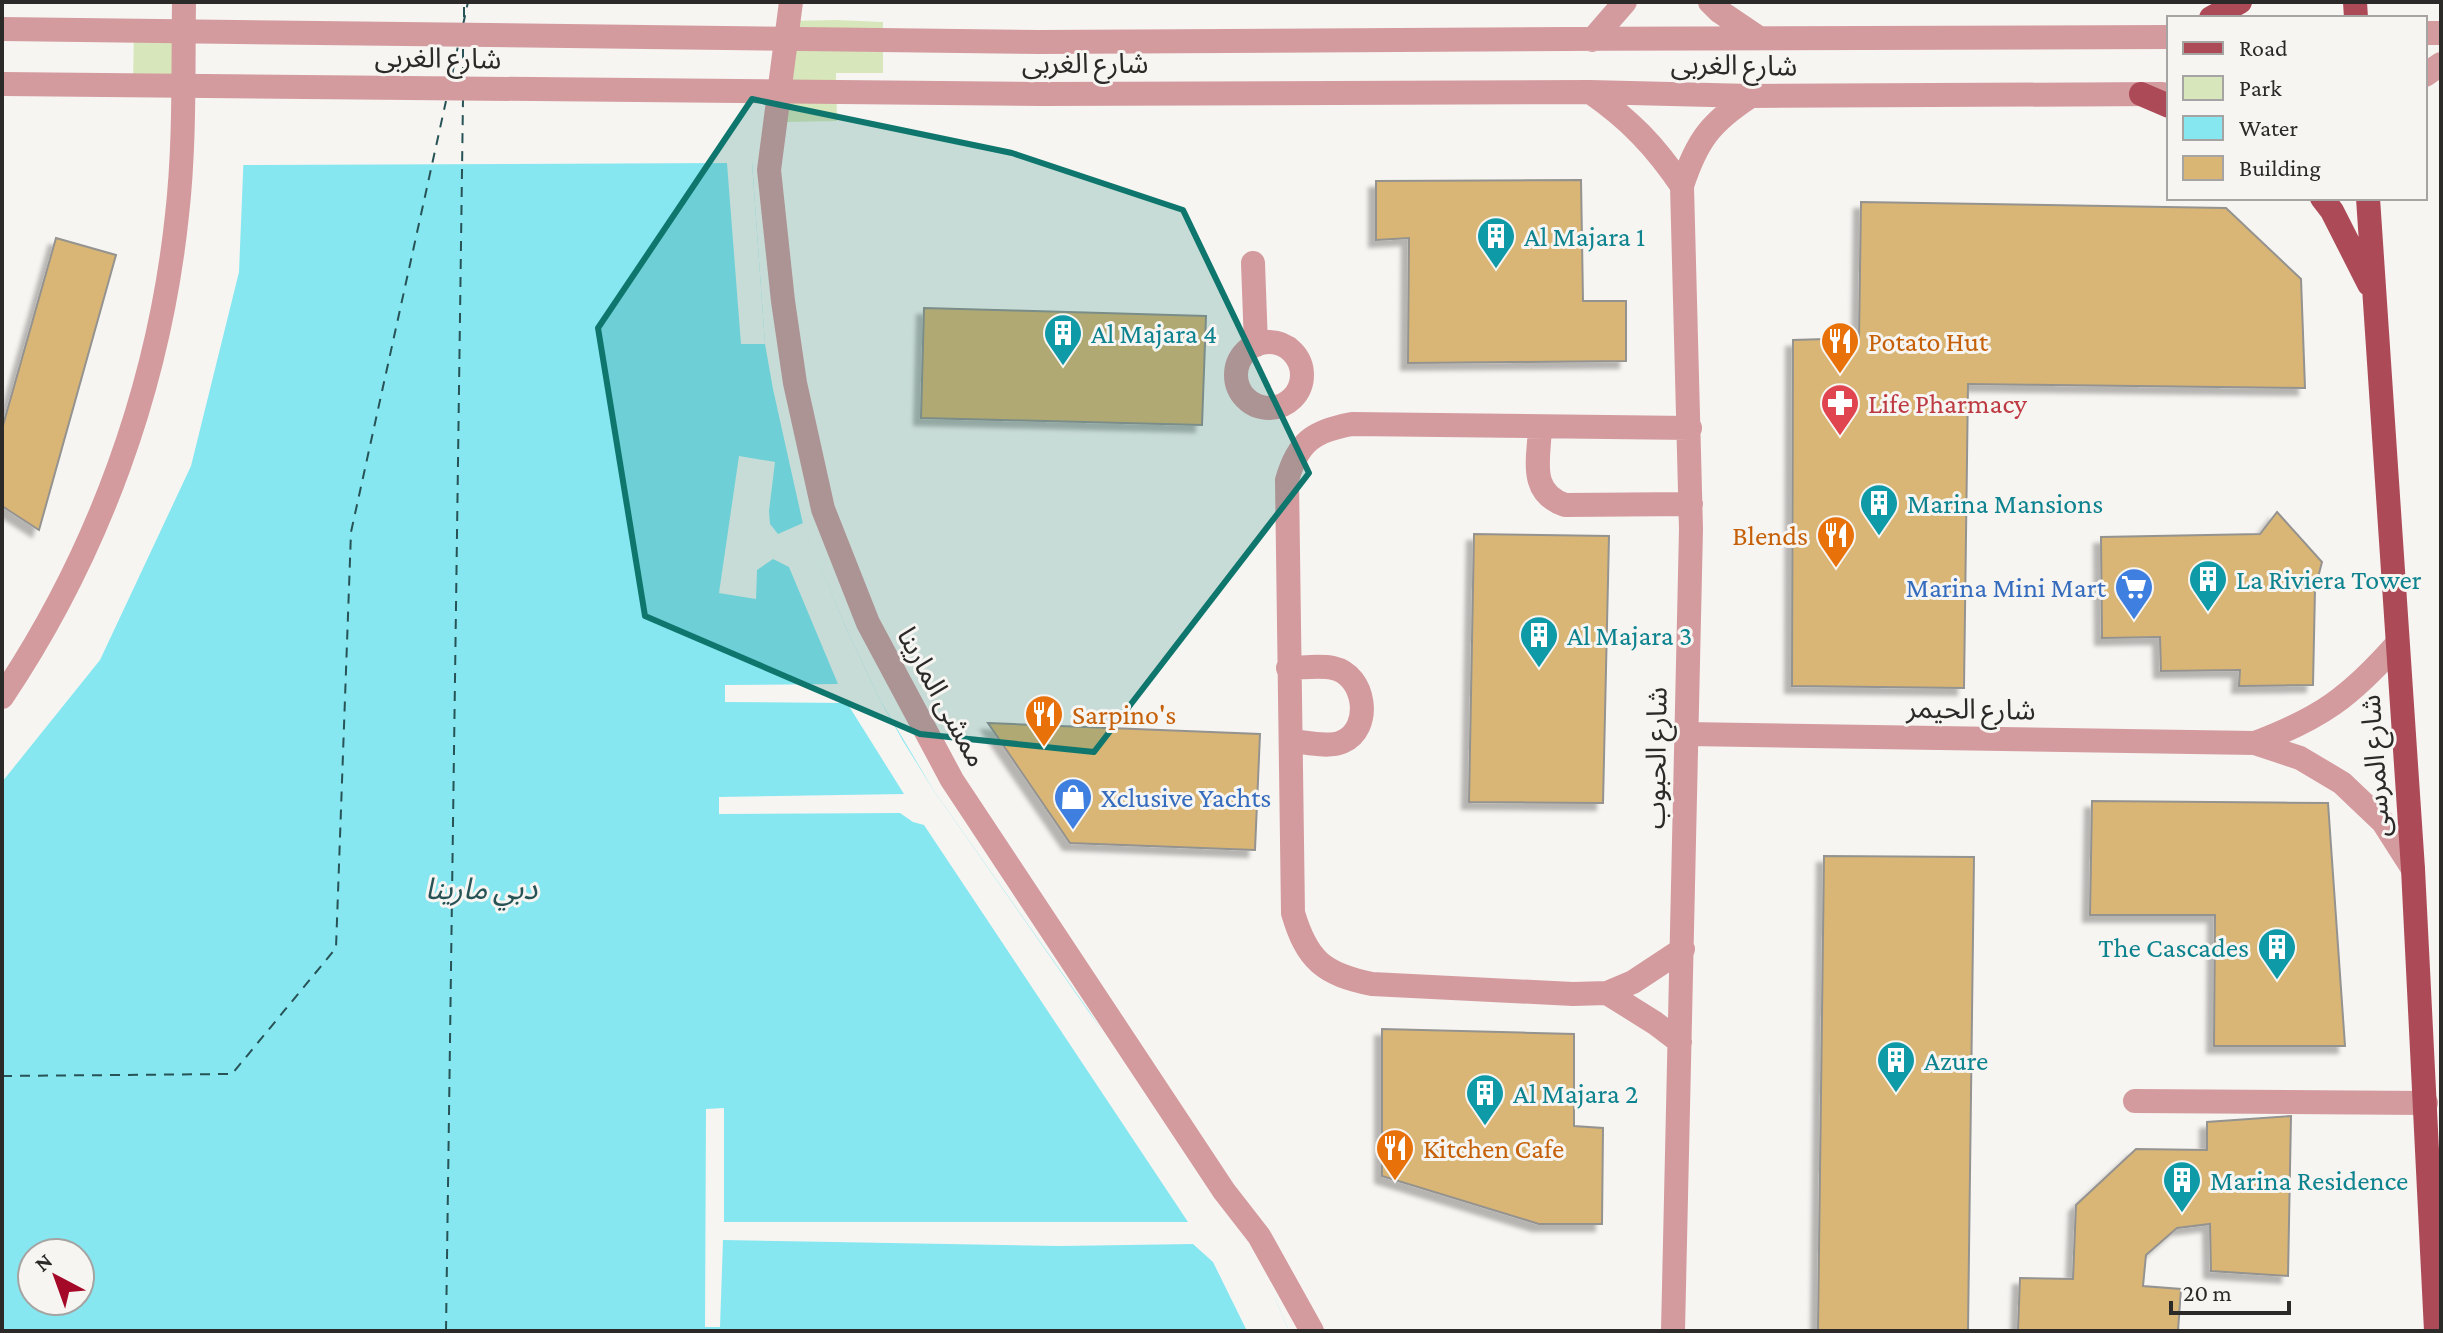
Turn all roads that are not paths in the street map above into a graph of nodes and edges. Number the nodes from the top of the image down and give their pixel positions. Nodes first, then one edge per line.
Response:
1 (184, 2) edge
2 (791, 2) edge
3 (1625, 2) edge
4 (1710, 2) edge
5 (2240, 2) edge
6 (2215, 16) edge
7 (2, 29) edge
8 (1756, 36) junction
9 (2167, 37) edge
10 (1592, 40) junction
11 (2, 84) edge
12 (1590, 92) junction
13 (2141, 94) junction
14 (2167, 94) edge
15 (1751, 96) junction
16 (2167, 105) edge
17 (1682, 186) junction
18 (2324, 200) edge
19 (2368, 200) edge
20 (1253, 263) dead end
21 (2374, 293) junction
22 (1256, 345) junction
23 (1290, 402) junction
24 (1540, 427) junction
25 (1690, 428) junction
26 (1313, 436) junction
27 (1691, 504) junction
28 (2397, 644) junction
29 (1288, 668) junction
30 (2, 697) edge
31 (1687, 734) junction
32 (1291, 741) junction
33 (2255, 743) junction
34 (2413, 869) junction
35 (1683, 949) junction
36 (1607, 993) junction
37 (1680, 1042) junction
38 (2135, 1101) dead end
39 (2426, 1103) junction
40 (1312, 1331) edge
41 (1673, 1331) edge
42 (2436, 1331) edge

1 - 30 street
2 - 40 street, ممشى المارينا
3 - 10 street
4 - 8 street
5 - 6 main road
7 - 10 street, شارع الغربى, bridge
8 - 9 street, شارع الغربى
8 - 10 street, شارع الغربى
11 - 12 street, شارع الغربى, bridge
12 - 15 street, شارع الغربى
12 - 17 street
13 - 14 street, شارع الغربى
13 - 15 street, شارع الغربى
13 - 16 main road
15 - 17 street, شارع الحبوب
17 - 25 street, شارع الحبوب
18 - 21 main road
19 - 21 main road, شارع المرسى
20 - 22 street
21 - 28 main road, شارع المرسى
22 - 23 street
22 - 23 street
23 - 26 street
24 - 25 street
24 - 26 street
24 - 27 street
25 - 27 street, شارع الحبوب
26 - 29 street
27 - 31 street, شارع الحبوب
28 - 33 street, شارع الحيمر
28 - 34 main road, شارع المرسى
29 - 32 street
29 - 32 street
31 - 33 street, شارع الحيمر
31 - 35 street, شارع الحبوب
32 - 36 street
33 - 34 street, شارع الحيمر
34 - 39 main road, شارع المرسى
35 - 36 street
35 - 37 street, شارع الحبوب
36 - 37 street
37 - 41 street, شارع الحبوب
38 - 39 street
39 - 42 main road, شارع المرسى

